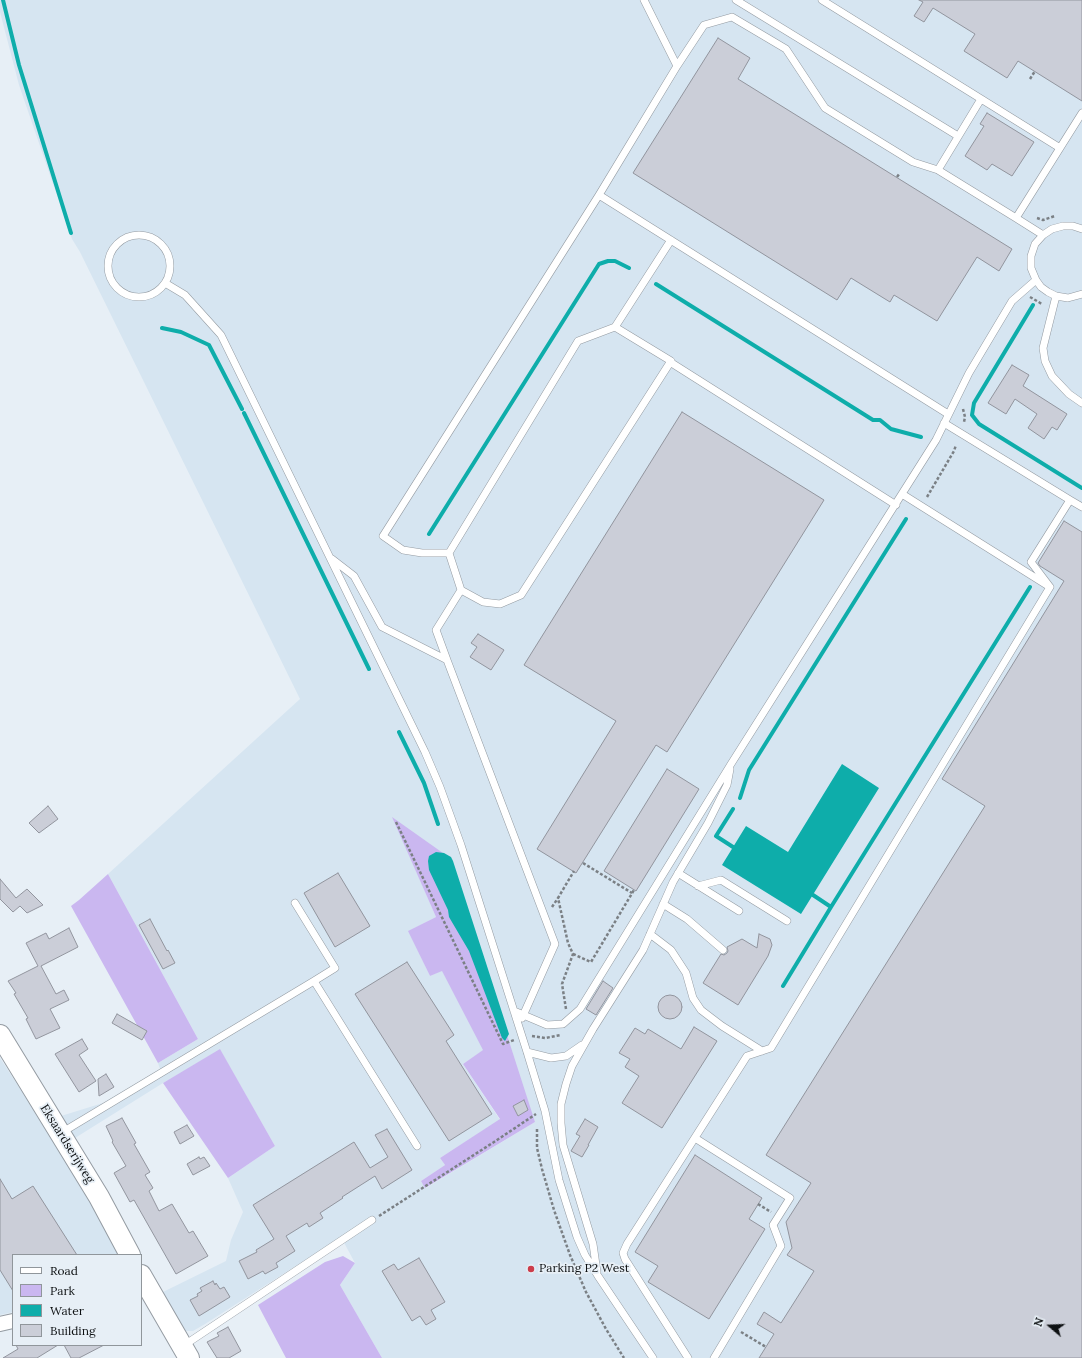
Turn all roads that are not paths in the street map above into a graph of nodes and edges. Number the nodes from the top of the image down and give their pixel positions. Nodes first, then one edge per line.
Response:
1 (644, 0) edge
2 (736, 0) edge
3 (822, 0) edge
4 (677, 66) junction
5 (981, 99) junction
6 (1082, 113) edge
7 (958, 136) junction
8 (1060, 148) junction
9 (938, 170) junction
10 (599, 195) junction
11 (1016, 218) junction
12 (1082, 229) edge
13 (1043, 235) junction
14 (671, 240) junction
15 (1036, 280) junction
16 (165, 283) junction
17 (1082, 294) edge
18 (1056, 296) junction
19 (615, 327) junction
20 (670, 362) junction
21 (1082, 403) edge
22 (948, 414) junction
23 (944, 423) junction
24 (902, 494) junction
25 (1070, 500) junction
26 (896, 505) junction
27 (1082, 507) edge
28 (449, 553) junction
29 (330, 558) junction
30 (1050, 587) junction
31 (461, 590) junction
32 (447, 660) junction
33 (732, 764) junction
34 (678, 873) junction
35 (698, 886) junction
36 (295, 903) dead end
37 (663, 904) junction
38 (739, 911) dead end
39 (787, 921) dead end
40 (650, 934) junction
41 (723, 950) dead end
42 (314, 980) junction
43 (514, 1011) junction
44 (524, 1015) junction
45 (519, 1026) junction
46 (0, 1035) edge
47 (587, 1040) junction
48 (762, 1051) junction
49 (527, 1052) junction
50 (60, 1133) junction
51 (694, 1138) junction
52 (417, 1146) dead end
53 (372, 1220) road end
54 (129, 1254) edge
55 (598, 1276) junction
56 (143, 1285) edge
57 (12, 1320) edge
58 (0, 1324) edge
59 (186, 1352) edge
60 (652, 1357) edge
61 (688, 1358) edge
62 (714, 1358) edge

1 - 4 lane
2 - 7 lane
3 - 5 lane
4 - 9 lane
4 - 10 lane
5 - 7 lane
5 - 8 lane
6 - 8 lane
7 - 9 lane
8 - 11 lane
9 - 11 lane
10 - 14 lane
10 - 28 lane
11 - 13 lane
12 - 13 lane
13 - 15 lane
14 - 19 lane
14 - 22 lane
15 - 18 lane
15 - 22 lane
16 - 16 lane
16 - 29 lane
17 - 18 lane
18 - 21 lane
19 - 20 lane
19 - 28 lane
20 - 26 lane
20 - 31 lane
22 - 23 lane
23 - 24 lane
23 - 25 lane
24 - 26 lane
24 - 30 lane
25 - 27 lane
25 - 30 lane
26 - 33 lane
28 - 31 lane
29 - 32 lane
29 - 43 lane
30 - 48 lane
31 - 32 lane
32 - 44 lane
33 - 34 lane
33 - 44 lane
34 - 35 lane
34 - 37 lane
35 - 38 lane
35 - 39 lane
36 - 42 lane
37 - 40 lane
37 - 41 lane
40 - 47 lane
40 - 48 lane
42 - 50 lane
42 - 52 lane
43 - 44 lane
43 - 45 lane
44 - 45 lane
45 - 49 lane
46 - 50 street, Eksaardserijweg
47 - 49 lane
47 - 55 lane
48 - 51 lane
49 - 55 lane
50 - 54 street, Eksaardserijweg
51 - 61 lane
51 - 62 lane
53 - 59 lane
55 - 60 lane
56 - 59 street
57 - 58 street

